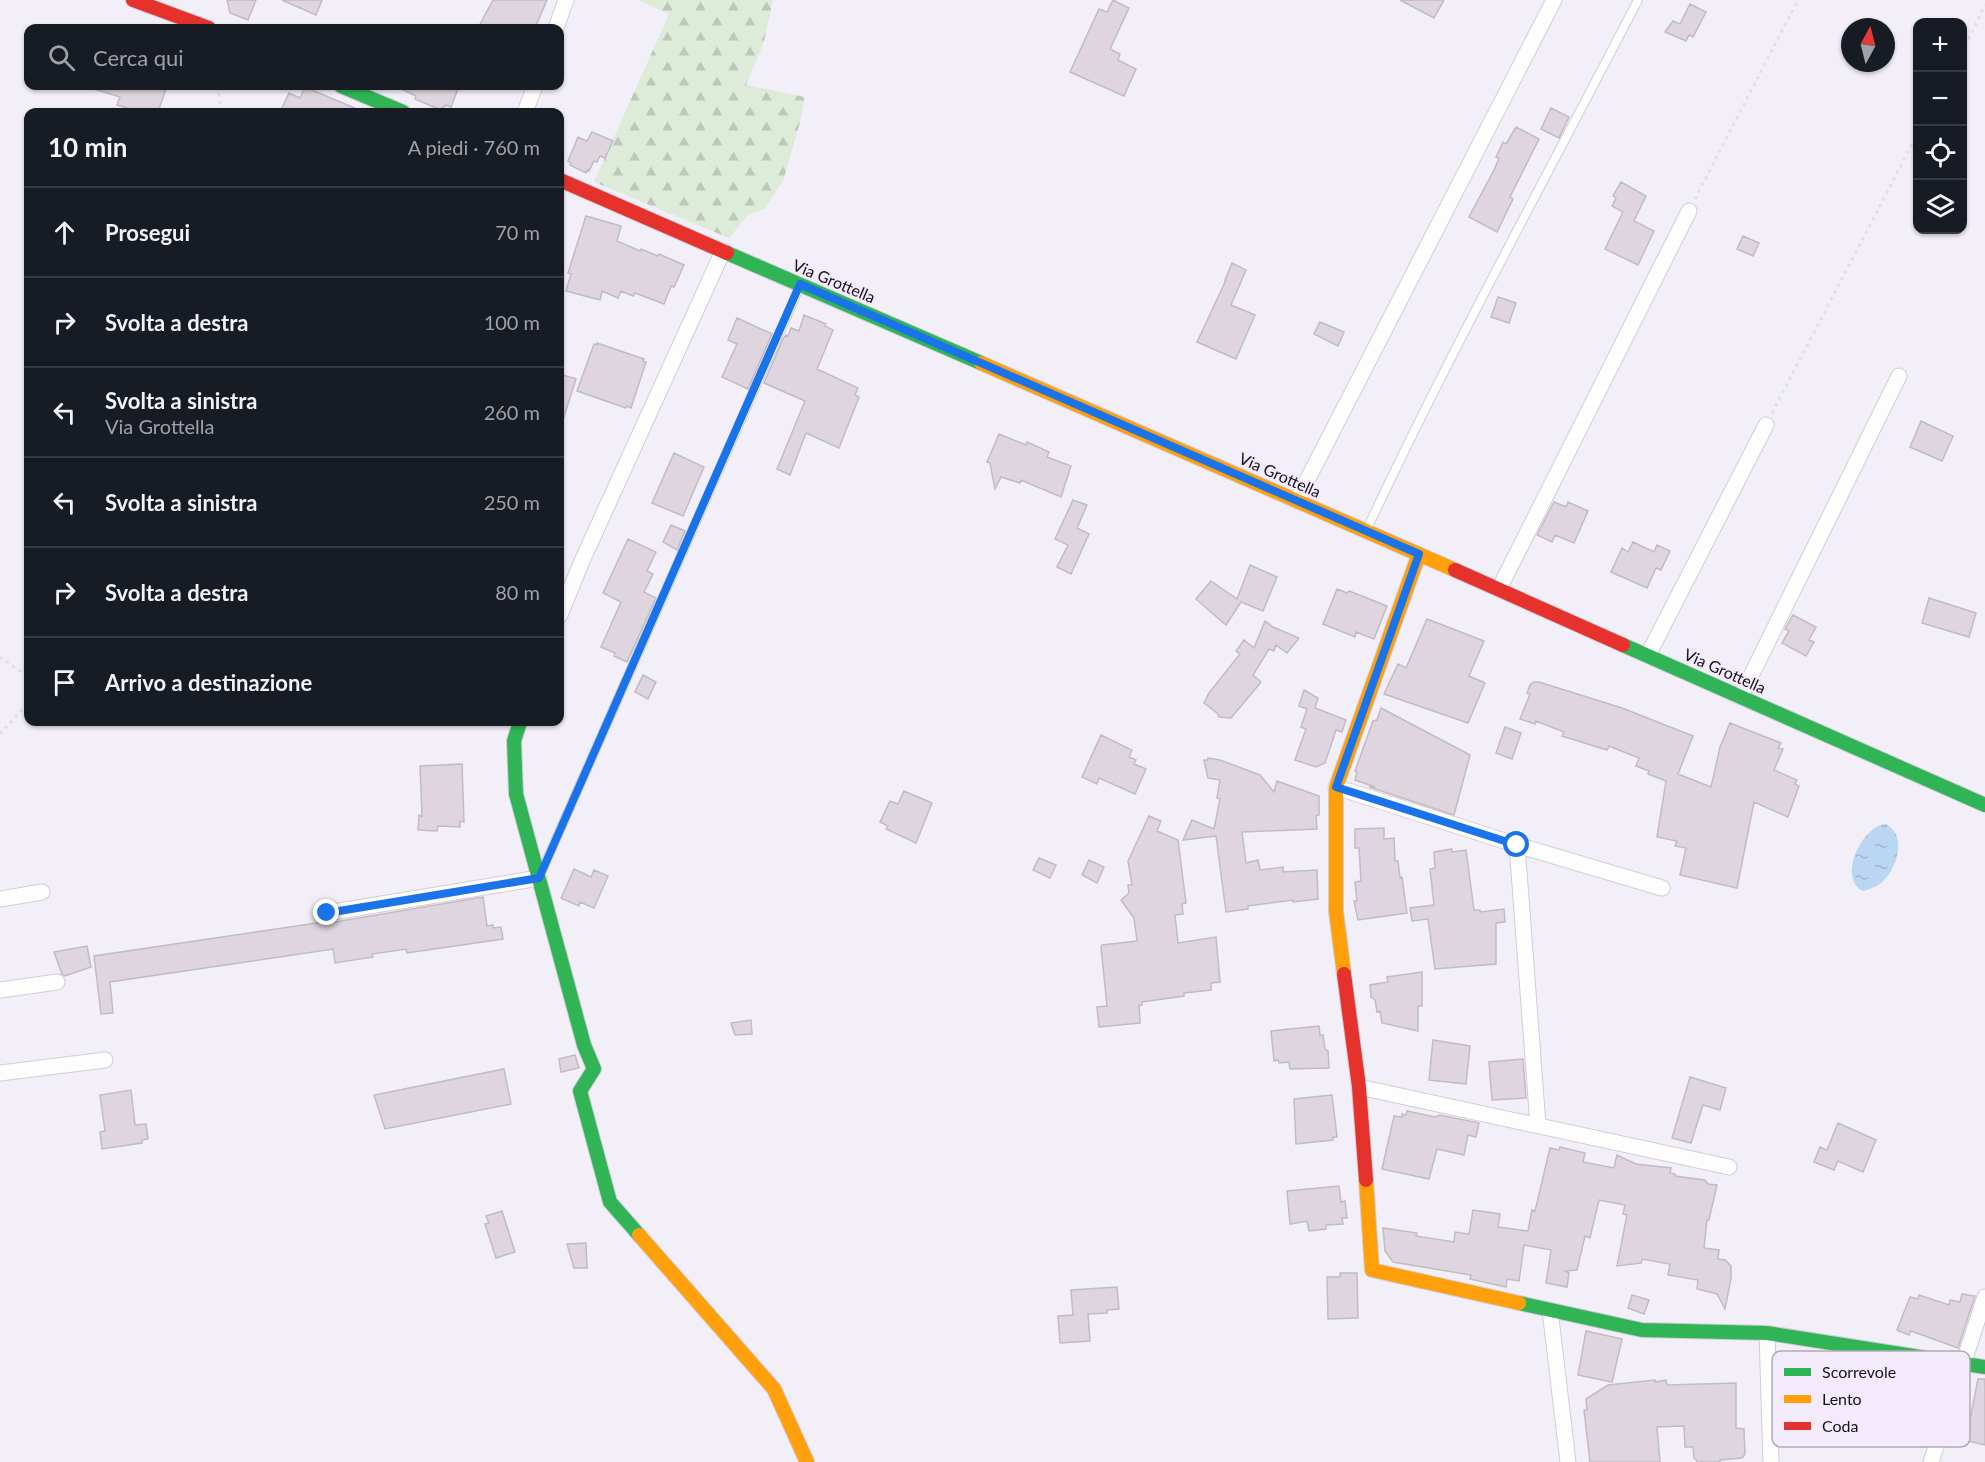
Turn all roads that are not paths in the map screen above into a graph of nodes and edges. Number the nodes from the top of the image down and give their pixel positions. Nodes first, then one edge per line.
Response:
1 (133, 0) edge
2 (566, 0) edge
3 (1554, 0) edge
4 (1638, 0) edge
5 (198, 24) edge
6 (557, 24) edge
7 (351, 90) edge
8 (533, 90) edge
9 (393, 108) edge
10 (527, 108) edge
11 (564, 182) edge
12 (1689, 211) road end
13 (723, 251) junction
14 (800, 284) junction
15 (1899, 376) dead end
16 (1766, 425) road end
17 (1297, 500) junction
18 (1366, 531) junction
19 (1419, 554) junction
20 (1499, 589) junction
21 (564, 605) edge
22 (1648, 655) junction
23 (1740, 696) junction
24 (519, 726) edge
25 (1336, 787) junction
26 (1985, 805) edge
27 (1517, 845) junction
28 (539, 878) junction
29 (1662, 888) dead end
30 (42, 892) dead end
31 (0, 899) edge
32 (327, 913) dead end
33 (57, 982) dead end
34 (0, 990) edge
35 (105, 1060) dead end
36 (0, 1073) edge
37 (1359, 1086) junction
38 (1538, 1125) junction
39 (1729, 1167) dead end
40 (1985, 1297) edge
41 (1550, 1310) junction
42 (1767, 1333) junction
43 (1885, 1351) edge
44 (1967, 1351) edge
45 (1970, 1364) edge
46 (1985, 1367) edge
47 (1936, 1447) edge
48 (807, 1462) edge
49 (1568, 1462) edge
50 (1771, 1462) edge
51 (1931, 1462) edge

1 - 5 street
2 - 6 street
3 - 17 street
4 - 18 lane
7 - 9 street
8 - 10 street
11 - 13 street, Via Grottella
12 - 20 street
13 - 14 street, Via Grottella
13 - 21 street
14 - 17 street, Via Grottella
14 - 28 lane
15 - 23 street
16 - 22 street
17 - 18 street, Via Grottella
18 - 19 street, Via Grottella
19 - 20 street, Via Grottella
19 - 25 street
20 - 22 street, Via Grottella
22 - 23 street, Via Grottella
23 - 26 street, Via Grottella
24 - 28 street
25 - 27 street
25 - 37 street
27 - 29 street
27 - 38 street
28 - 32 street
28 - 48 street
30 - 31 street
33 - 34 street
35 - 36 street
37 - 38 street
37 - 41 street
38 - 39 street
40 - 44 street
41 - 42 street
41 - 49 street
42 - 43 street
42 - 50 street
45 - 46 street
47 - 51 street

